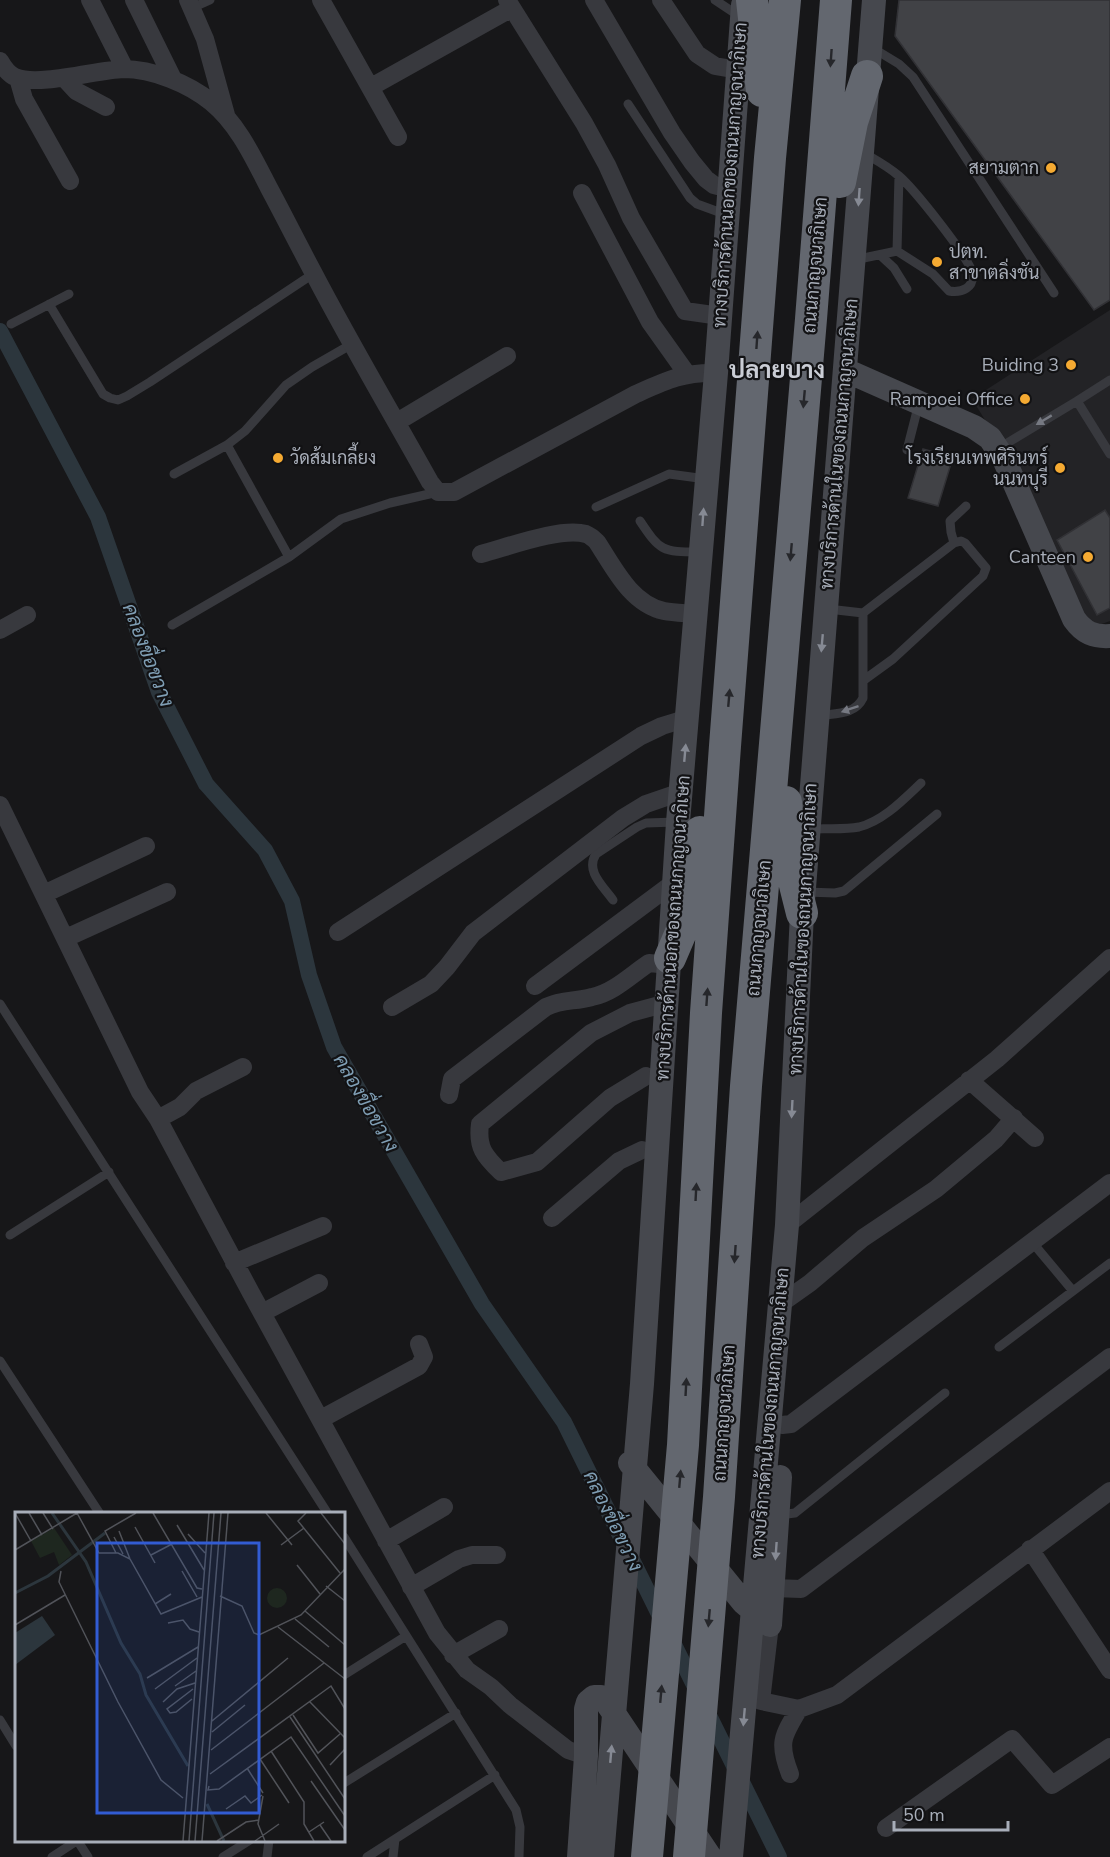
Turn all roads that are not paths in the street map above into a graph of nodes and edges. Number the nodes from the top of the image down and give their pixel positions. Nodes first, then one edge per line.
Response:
1 (90, 0) edge
2 (134, 0) edge
3 (210, 0) edge
4 (321, 0) edge
5 (594, 0) edge
6 (661, 0) edge
7 (715, 0) edge
8 (785, 0) edge
9 (836, 0) edge
10 (874, 0) edge
11 (190, 4) edge
12 (510, 4) edge
13 (745, 6) edge
14 (0, 61) edge
15 (868, 61) junction
16 (125, 69) junction
17 (738, 70) junction
18 (18, 78) junction
19 (64, 78) junction
20 (173, 79) junction
21 (371, 87) junction
22 (628, 104) dead end
23 (106, 107) dead end
24 (226, 115) junction
25 (398, 137) dead end
26 (862, 151) junction
27 (770, 158) junction
28 (899, 176) junction
29 (70, 181) dead end
30 (729, 189) junction
31 (582, 193) dead end
32 (727, 215) junction
33 (897, 251) junction
34 (880, 255) junction
35 (854, 260) junction
36 (314, 274) junction
37 (907, 289) dead end
38 (1054, 293) dead end
39 (69, 294) dead end
40 (49, 304) junction
41 (720, 316) junction
42 (811, 319) junction
43 (11, 324) dead end
44 (352, 344) junction
45 (507, 356) dead end
46 (845, 370) junction
47 (687, 374) junction
48 (716, 374) junction
49 (1110, 380) edge
50 (1077, 401) junction
51 (919, 402) junction
52 (397, 422) junction
53 (227, 445) junction
54 (998, 449) junction
55 (907, 450) dead end
56 (1110, 454) edge
57 (174, 474) dead end
58 (706, 479) junction
59 (438, 492) junction
60 (966, 506) dead end
61 (596, 507) dead end
62 (640, 521) dead end
63 (954, 543) junction
64 (701, 552) junction
65 (481, 555) dead end
66 (289, 557) junction
67 (825, 609) junction
68 (863, 613) junction
69 (696, 614) junction
70 (27, 615) dead end
71 (172, 625) dead end
72 (0, 630) edge
73 (1110, 636) edge
74 (864, 680) junction
75 (778, 714) junction
76 (816, 716) junction
77 (688, 718) junction
78 (725, 746) junction
79 (921, 783) dead end
80 (681, 792) junction
81 (0, 805) edge
82 (937, 814) dead end
83 (678, 822) junction
84 (808, 829) junction
85 (146, 846) dead end
86 (676, 881) junction
87 (167, 892) dead end
88 (44, 894) junction
89 (613, 900) dead end
90 (803, 902) junction
91 (338, 932) dead end
92 (66, 938) junction
93 (1110, 958) edge
94 (669, 969) junction
95 (535, 986) dead end
96 (0, 1004) edge
97 (656, 1006) junction
98 (392, 1007) dead end
99 (243, 1067) dead end
100 (646, 1076) junction
101 (969, 1080) junction
102 (449, 1095) dead end
103 (1014, 1118) junction
104 (158, 1119) junction
105 (1035, 1137) dead end
106 (642, 1150) junction
107 (109, 1172) junction
108 (1110, 1183) edge
109 (552, 1218) dead end
110 (787, 1225) junction
111 (322, 1226) dead end
112 (10, 1235) dead end
113 (1032, 1242) junction
114 (784, 1261) junction
115 (234, 1263) junction
116 (1110, 1263) edge
117 (319, 1283) dead end
118 (1073, 1291) junction
119 (786, 1300) junction
120 (262, 1313) junction
121 (419, 1344) dead end
122 (999, 1347) dead end
123 (1110, 1357) edge
124 (0, 1360) edge
125 (945, 1393) dead end
126 (321, 1419) junction
127 (782, 1425) junction
128 (1110, 1491) edge
129 (444, 1507) dead end
130 (99, 1512) edge
131 (327, 1512) edge
132 (779, 1515) junction
133 (345, 1539) edge
134 (386, 1541) junction
135 (1030, 1549) junction
136 (496, 1555) dead end
137 (411, 1587) junction
138 (773, 1588) junction
139 (770, 1626) junction
140 (499, 1629) dead end
141 (406, 1635) junction
142 (453, 1655) junction
143 (1110, 1670) edge
144 (345, 1674) edge
145 (799, 1709) junction
146 (456, 1713) junction
147 (0, 1720) edge
148 (15, 1744) edge
149 (1110, 1747) edge
150 (586, 1756) junction
151 (790, 1774) dead end
152 (495, 1775) junction
153 (345, 1782) edge
154 (886, 1828) dead end
155 (395, 1839) junction
156 (75, 1842) edge
157 (78, 1842) edge
158 (247, 1842) edge
159 (269, 1842) edge
160 (52, 1857) edge
161 (88, 1857) edge
162 (223, 1857) edge
163 (267, 1857) edge
164 (367, 1857) edge
165 (393, 1857) edge
166 (519, 1857) edge
167 (579, 1857) edge
168 (602, 1857) edge
169 (648, 1857) edge
170 (688, 1857) edge
171 (710, 1857) edge
172 (731, 1857) edge

1 - 16 street
2 - 20 street
3 - 11 lane
4 - 21 street
5 - 30 street
6 - 17 street
7 - 13 lane
8 - 27 highway
9 -> 42 highway, ถนนกาญจนาภิเษก
10 - 15 main road, ทางบริการด้านในของถนนกาญจนาภิเษก
11 - 24 street
12 - 21 street
12 - 41 street
13 - 17 main road, ทางบริการด้านนอกของถนนกาญจนาภิเษก
13 - 27 highway
14 - 18 street
15 - 26 main road, ทางบริการด้านในของถนนกาญจนาภิเษก
15 - 38 lane
15 - 42 highway
16 - 19 street
16 - 20 street
17 - 30 main road, ทางบริการด้านนอกของถนนกาญจนาภิเษก
18 - 19 street
18 - 29 street
19 - 23 street
20 - 24 street
21 - 25 street
22 - 32 lane
24 - 36 street
26 - 28 lane
26 -> 35 main road, ทางบริการด้านในของถนนกาญจนาภิเษก
78 -> 27 highway
28 - 33 lane
28 - 33 lane
30 - 32 main road, ทางบริการด้านนอกของถนนกาญจนาภิเษก
31 - 47 street
32 - 41 main road, ทางบริการด้านนอกของถนนกาญจนาภิเษก
33 - 34 lane
34 - 35 lane
34 - 37 lane
35 - 46 main road, ทางบริการด้านในของถนนกาญจนาภิเษก
36 - 40 lane
36 - 44 street
39 - 40 lane
40 - 43 lane
41 - 48 main road, ทางบริการด้านนอกของถนนกาญจนาภิเษก
42 -> 75 highway, ถนนกาญจนาภิเษก
44 - 52 street
44 - 53 lane
45 - 52 street
46 - 51 main road
46 - 67 main road, ทางบริการด้านในของถนนกาญจนาภิเษก
47 - 48 street
47 - 59 street
48 - 58 main road, ทางบริการด้านนอกของถนนกาญจนาภิเษก
49 - 50 lane
50 -> 54 lane
50 - 56 lane
51 - 54 main road
51 - 55 lane
52 - 59 street
53 - 57 lane
53 - 66 lane
54 - 73 main road
58 - 61 lane
64 -> 58 main road, ทางบริการด้านนอกของถนนกาญจนาภิเษก
59 - 66 lane
60 - 63 lane
62 - 64 lane
63 - 68 lane
63 - 74 lane
64 - 69 main road, ทางบริการด้านนอกของถนนกาญจนาภิเษก
65 - 69 street
66 - 71 lane
67 - 68 lane
67 -> 76 main road, ทางบริการด้านในของถนนกาญจนาภิเษก
68 - 74 lane
69 - 77 main road, ทางบริการด้านนอกของถนนกาญจนาภิเษก
70 - 72 street
74 -> 76 lane
75 - 90 highway
75 -> 170 highway, ถนนกาญจนาภิเษก
76 - 84 main road, ทางบริการด้านในของถนนกาญจนาภิเษก
80 -> 77 main road, ทางบริการด้านนอกของถนนกาญจนาภิเษก
77 - 91 street
78 - 94 highway
169 -> 78 highway
79 - 84 lane
80 - 83 main road, ทางบริการด้านนอกของถนนกาญจนาภิเษก
80 - 98 street
81 - 88 street
82 - 90 lane
83 - 86 main road, ทางบริการด้านนอกของถนนกาญจนาภิเษก
83 - 89 lane
84 - 90 main road, ทางบริการด้านในของถนนกาญจนาภิเษก
85 - 88 street
86 - 94 main road, ทางบริการด้านนอกของถนนกาญจนาภิเษก
86 - 95 street
87 - 92 street
88 - 92 street
90 -> 110 main road, ทางบริการด้านในของถนนกาญจนาภิเษก
92 - 104 street
93 - 101 street
94 - 97 main road
94 - 102 street
168 -> 94 main road, ทางบริการด้านนอกของถนนกาญจนาภิเษก
96 - 107 lane
97 - 100 main road
97 - 100 street
99 - 104 street
100 - 106 main road
101 - 103 street
101 - 110 street
103 - 105 street
103 - 119 street
104 - 115 street
106 - 109 street
106 - 139 main road
107 - 112 lane
107 - 131 lane
108 - 113 street
110 - 114 main road, ทางบริการด้านในของถนนกาญจนาภิเษก
111 - 115 street
113 - 118 lane
113 - 127 street
114 - 119 main road
114 -> 172 main road, ทางบริการด้านในของถนนกาญจนาภิเษก
115 - 120 street
116 - 118 lane
117 - 120 street
118 - 122 lane
119 - 127 main road
120 - 126 street
121 - 126 street
123 - 138 street
124 - 130 lane
125 - 132 lane
126 - 134 street
127 - 132 main road
128 - 135 street
129 - 134 street
132 -> 138 main road
133 - 141 lane
134 - 137 street
135 - 143 street
135 - 145 street
136 - 137 street
137 - 142 street
138 - 139 main road
139 - 145 street
140 - 142 street
141 - 144 lane
141 - 146 lane
142 - 150 street
145 - 151 street
146 - 152 lane
146 - 153 lane
147 - 148 lane
149 - 154 street
150 - 167 main road
150 - 171 main road
152 - 155 lane
152 - 166 lane
155 - 164 lane
155 - 165 lane
156 - 160 lane
157 - 161 lane
158 - 162 lane
159 - 163 lane

